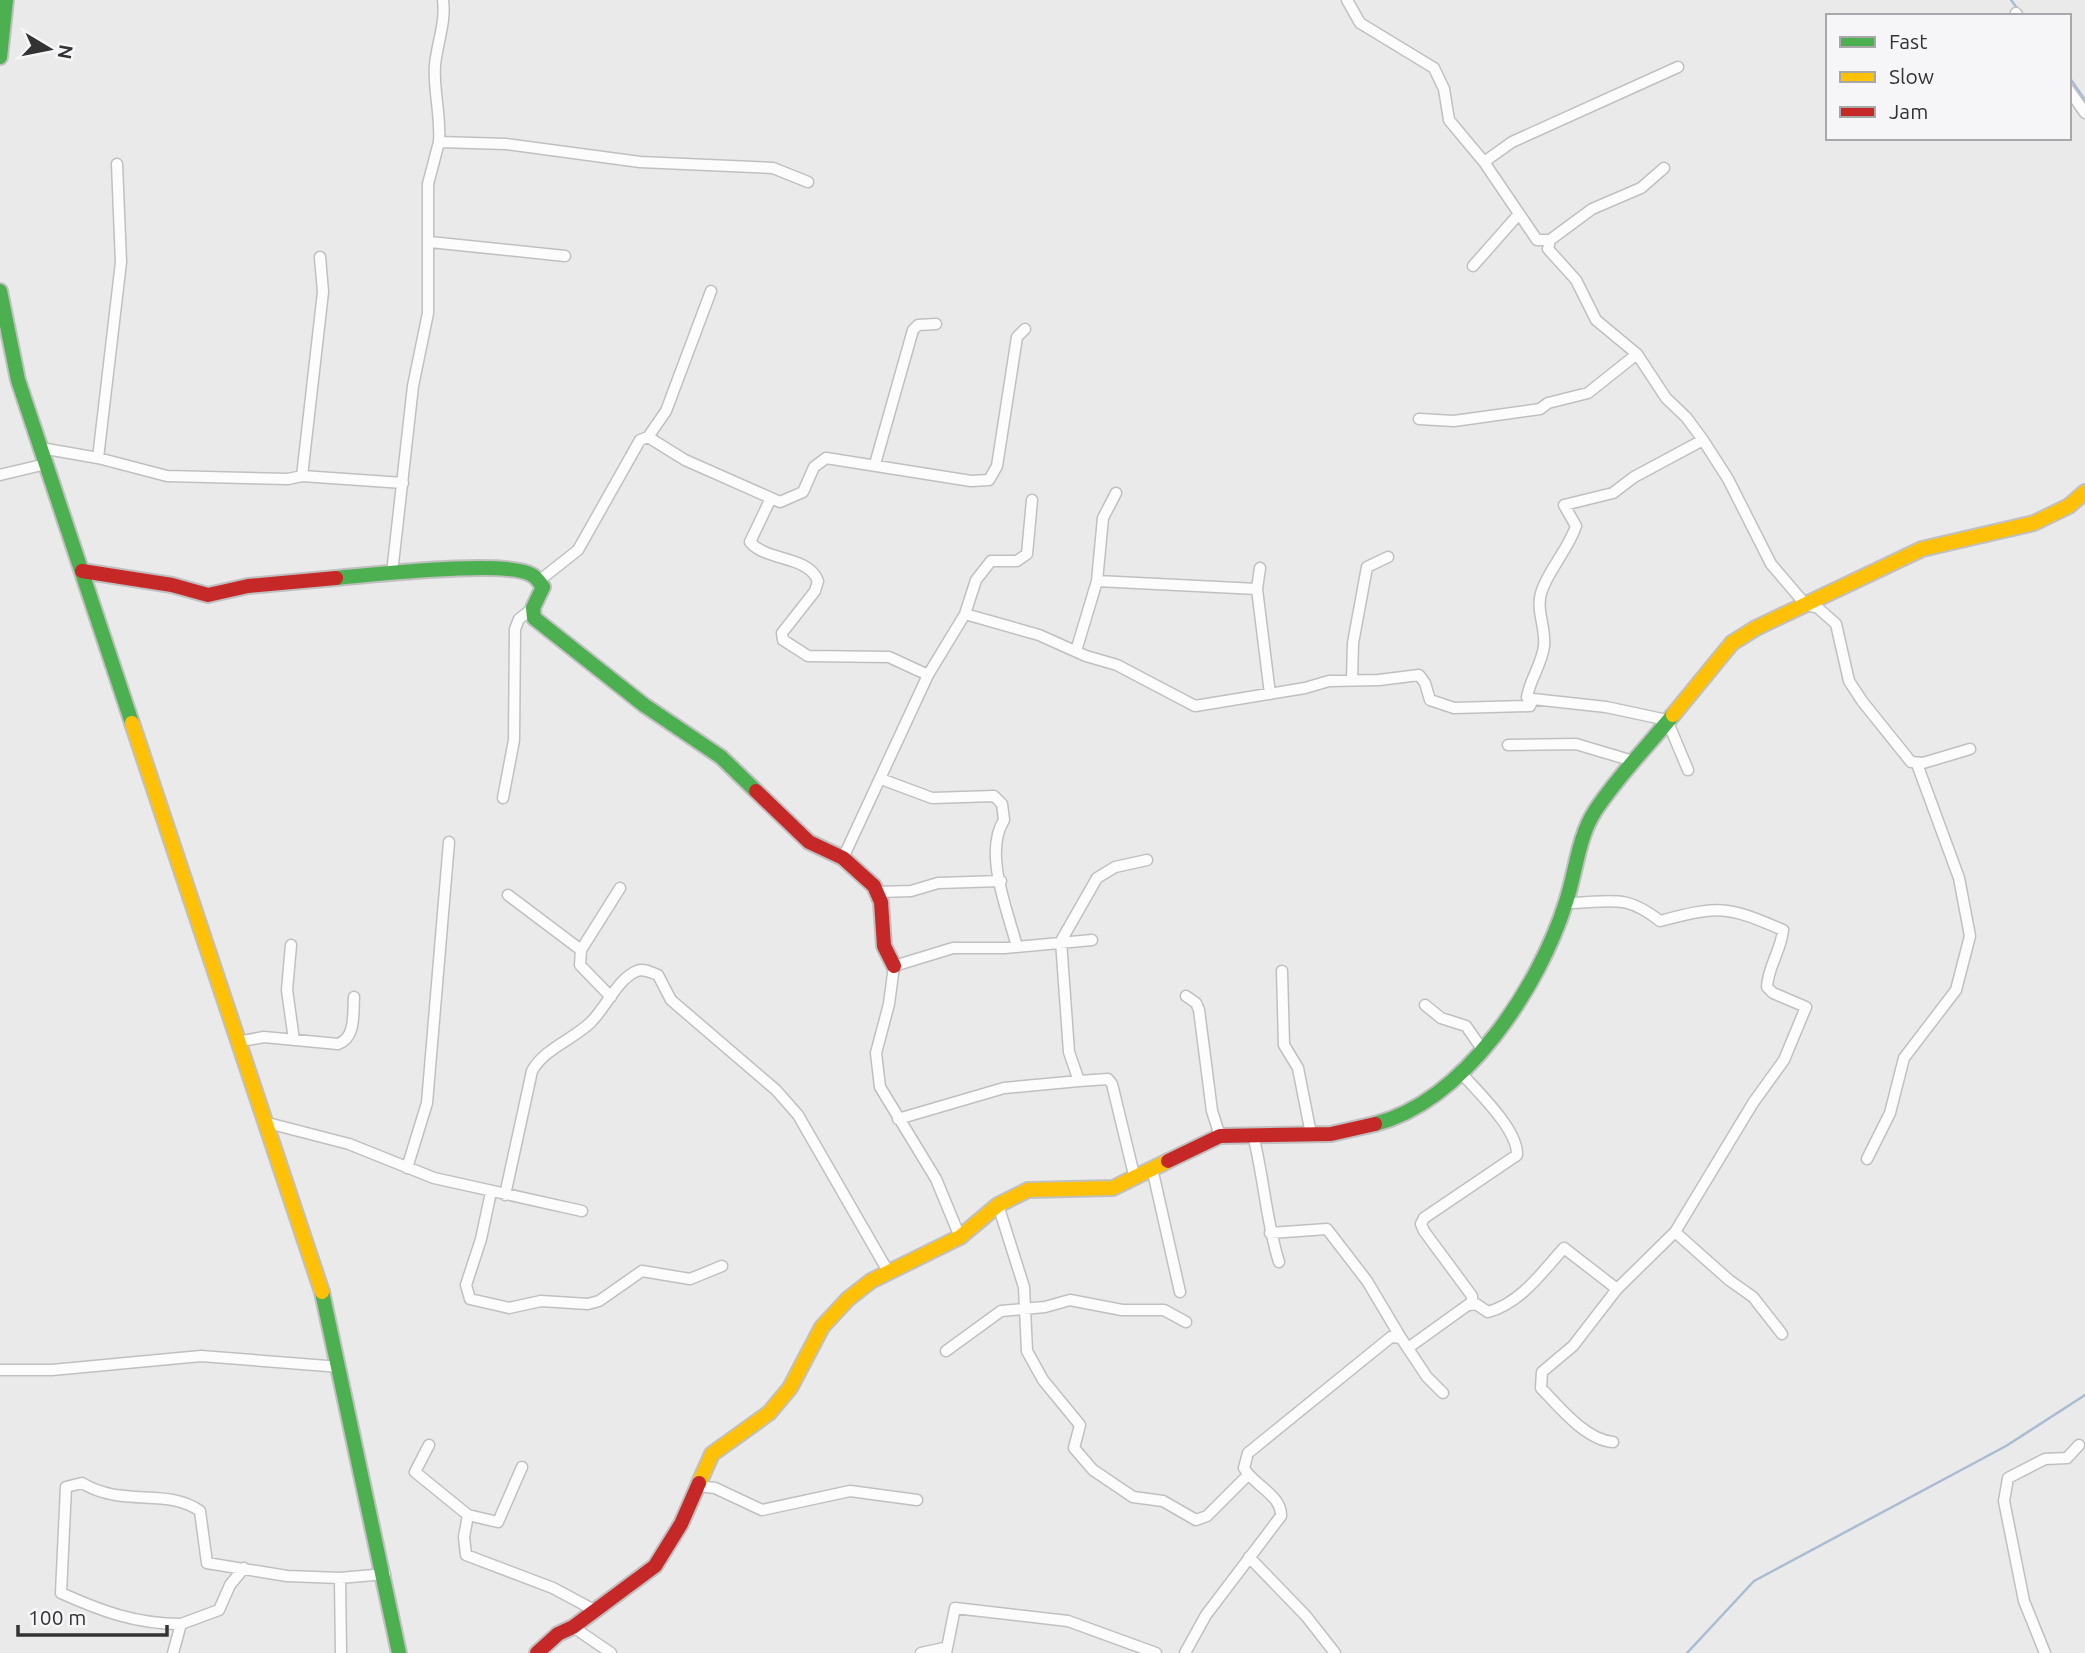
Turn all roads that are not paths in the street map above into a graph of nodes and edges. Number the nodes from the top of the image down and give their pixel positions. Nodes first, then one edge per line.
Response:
1 (6, 0) edge
2 (443, 0) edge
3 (1347, 0) edge
4 (0, 57) edge
5 (1678, 67) dead end
6 (2071, 93) edge
7 (2085, 113) edge
8 (439, 142) junction
9 (1484, 162) junction
10 (117, 164) dead end
11 (1664, 168) dead end
12 (808, 182) dead end
13 (1518, 215) junction
14 (1550, 240) junction
15 (430, 242) junction
16 (565, 256) dead end
17 (320, 257) dead end
18 (1473, 266) dead end
19 (0, 291) edge
20 (711, 291) dead end
21 (936, 324) dead end
22 (1025, 329) dead end
23 (1637, 354) junction
24 (1419, 419) dead end
25 (648, 437) junction
26 (1703, 440) junction
27 (41, 448) junction
28 (99, 458) junction
29 (46, 464) junction
30 (875, 464) junction
31 (0, 475) edge
32 (302, 477) junction
33 (402, 483) junction
34 (2085, 492) edge
35 (1116, 493) dead end
36 (771, 498) junction
37 (1031, 500) dead end
38 (1388, 557) dead end
39 (1260, 568) dead end
40 (82, 571) junction
41 (392, 573) junction
42 (540, 580) junction
43 (1097, 581) junction
44 (1257, 589) junction
45 (1807, 606) junction
46 (533, 608) junction
47 (965, 614) junction
48 (1076, 651) junction
49 (928, 675) junction
50 (1352, 679) junction
51 (1270, 694) junction
52 (1534, 699) junction
53 (1667, 720) junction
54 (1508, 746) dead end
55 (1970, 749) dead end
56 (1633, 761) junction
57 (1917, 764) junction
58 (1688, 770) dead end
59 (881, 779) junction
60 (503, 798) dead end
61 (449, 842) dead end
62 (843, 858) junction
63 (1147, 860) dead end
64 (1001, 881) junction
65 (620, 888) dead end
66 (879, 892) junction
67 (508, 895) dead end
68 (1566, 903) junction
69 (1092, 940) dead end
70 (1061, 941) junction
71 (291, 945) dead end
72 (1017, 947) junction
73 (581, 950) junction
74 (894, 966) junction
75 (1282, 971) dead end
76 (1186, 996) dead end
77 (354, 997) dead end
78 (611, 997) junction
79 (1425, 1005) dead end
80 (294, 1040) junction
81 (237, 1042) junction
82 (1482, 1049) junction
83 (1462, 1074) junction
84 (1079, 1081) junction
85 (898, 1119) junction
86 (264, 1122) junction
87 (1311, 1134) junction
88 (1253, 1135) junction
89 (1220, 1136) junction
90 (1867, 1159) dead end
91 (407, 1168) junction
92 (1152, 1168) junction
93 (1135, 1179) junction
94 (491, 1192) junction
95 (505, 1195) junction
96 (998, 1205) junction
97 (582, 1211) dead end
98 (1675, 1232) junction
99 (1270, 1233) junction
100 (960, 1237) junction
101 (1279, 1262) dead end
102 (722, 1266) dead end
103 (890, 1272) junction
104 (1617, 1289) junction
105 (1180, 1292) dead end
106 (1469, 1305) junction
107 (1026, 1307) junction
108 (1186, 1322) dead end
109 (1782, 1334) dead end
110 (1401, 1338) junction
111 (1408, 1348) junction
112 (946, 1351) dead end
113 (340, 1367) junction
114 (0, 1370) edge
115 (1443, 1393) dead end
116 (1613, 1442) dead end
117 (429, 1445) dead end
118 (2079, 1445) dead end
119 (522, 1467) dead end
120 (1248, 1475) junction
121 (698, 1486) junction
122 (917, 1500) dead end
123 (468, 1515) junction
124 (1249, 1557) junction
125 (244, 1568) junction
126 (385, 1574) junction
127 (340, 1578) junction
128 (594, 1610) junction
129 (180, 1624) junction
130 (573, 1627) junction
131 (945, 1651) edge
132 (173, 1653) edge
133 (341, 1653) edge
134 (399, 1653) edge
135 (537, 1653) edge
136 (611, 1653) edge
137 (920, 1653) edge
138 (1156, 1653) edge
139 (1185, 1653) edge
140 (1335, 1653) edge
141 (2045, 1653) edge

1 - 4 street
2 - 8 street
3 - 9 street
5 - 9 street
6 - 7 street
8 - 12 street
8 - 15 street
9 - 13 street
10 - 28 street
11 - 14 street
13 - 14 street
13 - 18 street
14 - 23 street
15 - 16 street
15 - 33 street
17 - 32 street
19 - 27 street
20 - 25 street
21 - 30 street
22 - 30 street
23 - 24 street
23 - 26 street
25 - 36 street
25 - 42 street
26 - 45 street
26 - 52 street
27 - 28 street
27 - 29 street
28 - 32 street
29 - 31 street
29 - 40 street
30 - 36 street
32 - 33 street
33 - 41 street
34 - 45 street
35 - 43 street
36 - 49 street
37 - 47 street
38 - 50 street
39 - 44 street
40 - 41 street
40 - 81 street
41 - 42 street
42 - 46 street
43 - 44 street
43 - 48 street
44 - 51 street
45 - 53 street
45 - 57 street
46 - 60 street
46 - 62 street
47 - 48 street
47 - 49 street
48 - 51 street
49 - 59 street
50 - 51 street
50 - 52 street
52 - 53 street
53 - 56 street
53 - 58 street
54 - 56 street
55 - 57 street
56 - 68 street
57 - 90 street
59 - 62 street
59 - 64 street
61 - 91 street
62 - 66 street
63 - 70 street
64 - 66 street
64 - 72 street
65 - 73 street
66 - 74 street
67 - 73 street
68 - 82 street
68 - 98 street
69 - 70 street
70 - 72 street
70 - 84 street
71 - 80 street
72 - 74 street
73 - 78 street
74 - 85 street
75 - 87 street
76 - 89 street
77 - 80 street
78 - 95 street
78 - 103 street
79 - 82 street
80 - 81 street
81 - 86 street
82 - 83 street
83 - 87 street
83 - 106 street
84 - 85 street
84 - 93 street
85 - 100 street
86 - 91 street
86 - 113 street
87 - 88 street
88 - 89 street
88 - 99 street
89 - 92 street
91 - 94 street
92 - 93 street
92 - 105 street
93 - 96 street
94 - 95 street
94 - 102 street
95 - 97 street
96 - 100 street
96 - 107 street
98 - 104 street
98 - 109 street
99 - 101 street
99 - 110 street
100 - 103 street
103 - 121 street
104 - 106 street
104 - 116 street
106 - 111 street
107 - 108 street
107 - 112 street
107 - 120 street
110 - 111 street
110 - 120 street
111 - 115 street
113 - 114 street
113 - 126 street
117 - 123 street
118 - 141 street
119 - 123 street
120 - 124 street
121 - 122 street
121 - 128 street
123 - 128 street
124 - 139 street
124 - 140 street
125 - 127 street
125 - 129 street
125 - 129 street
126 - 127 street
126 - 134 street
127 - 133 street
128 - 130 street
129 - 132 street
130 - 135 street
130 - 136 street
131 - 137 street
131 - 138 street

